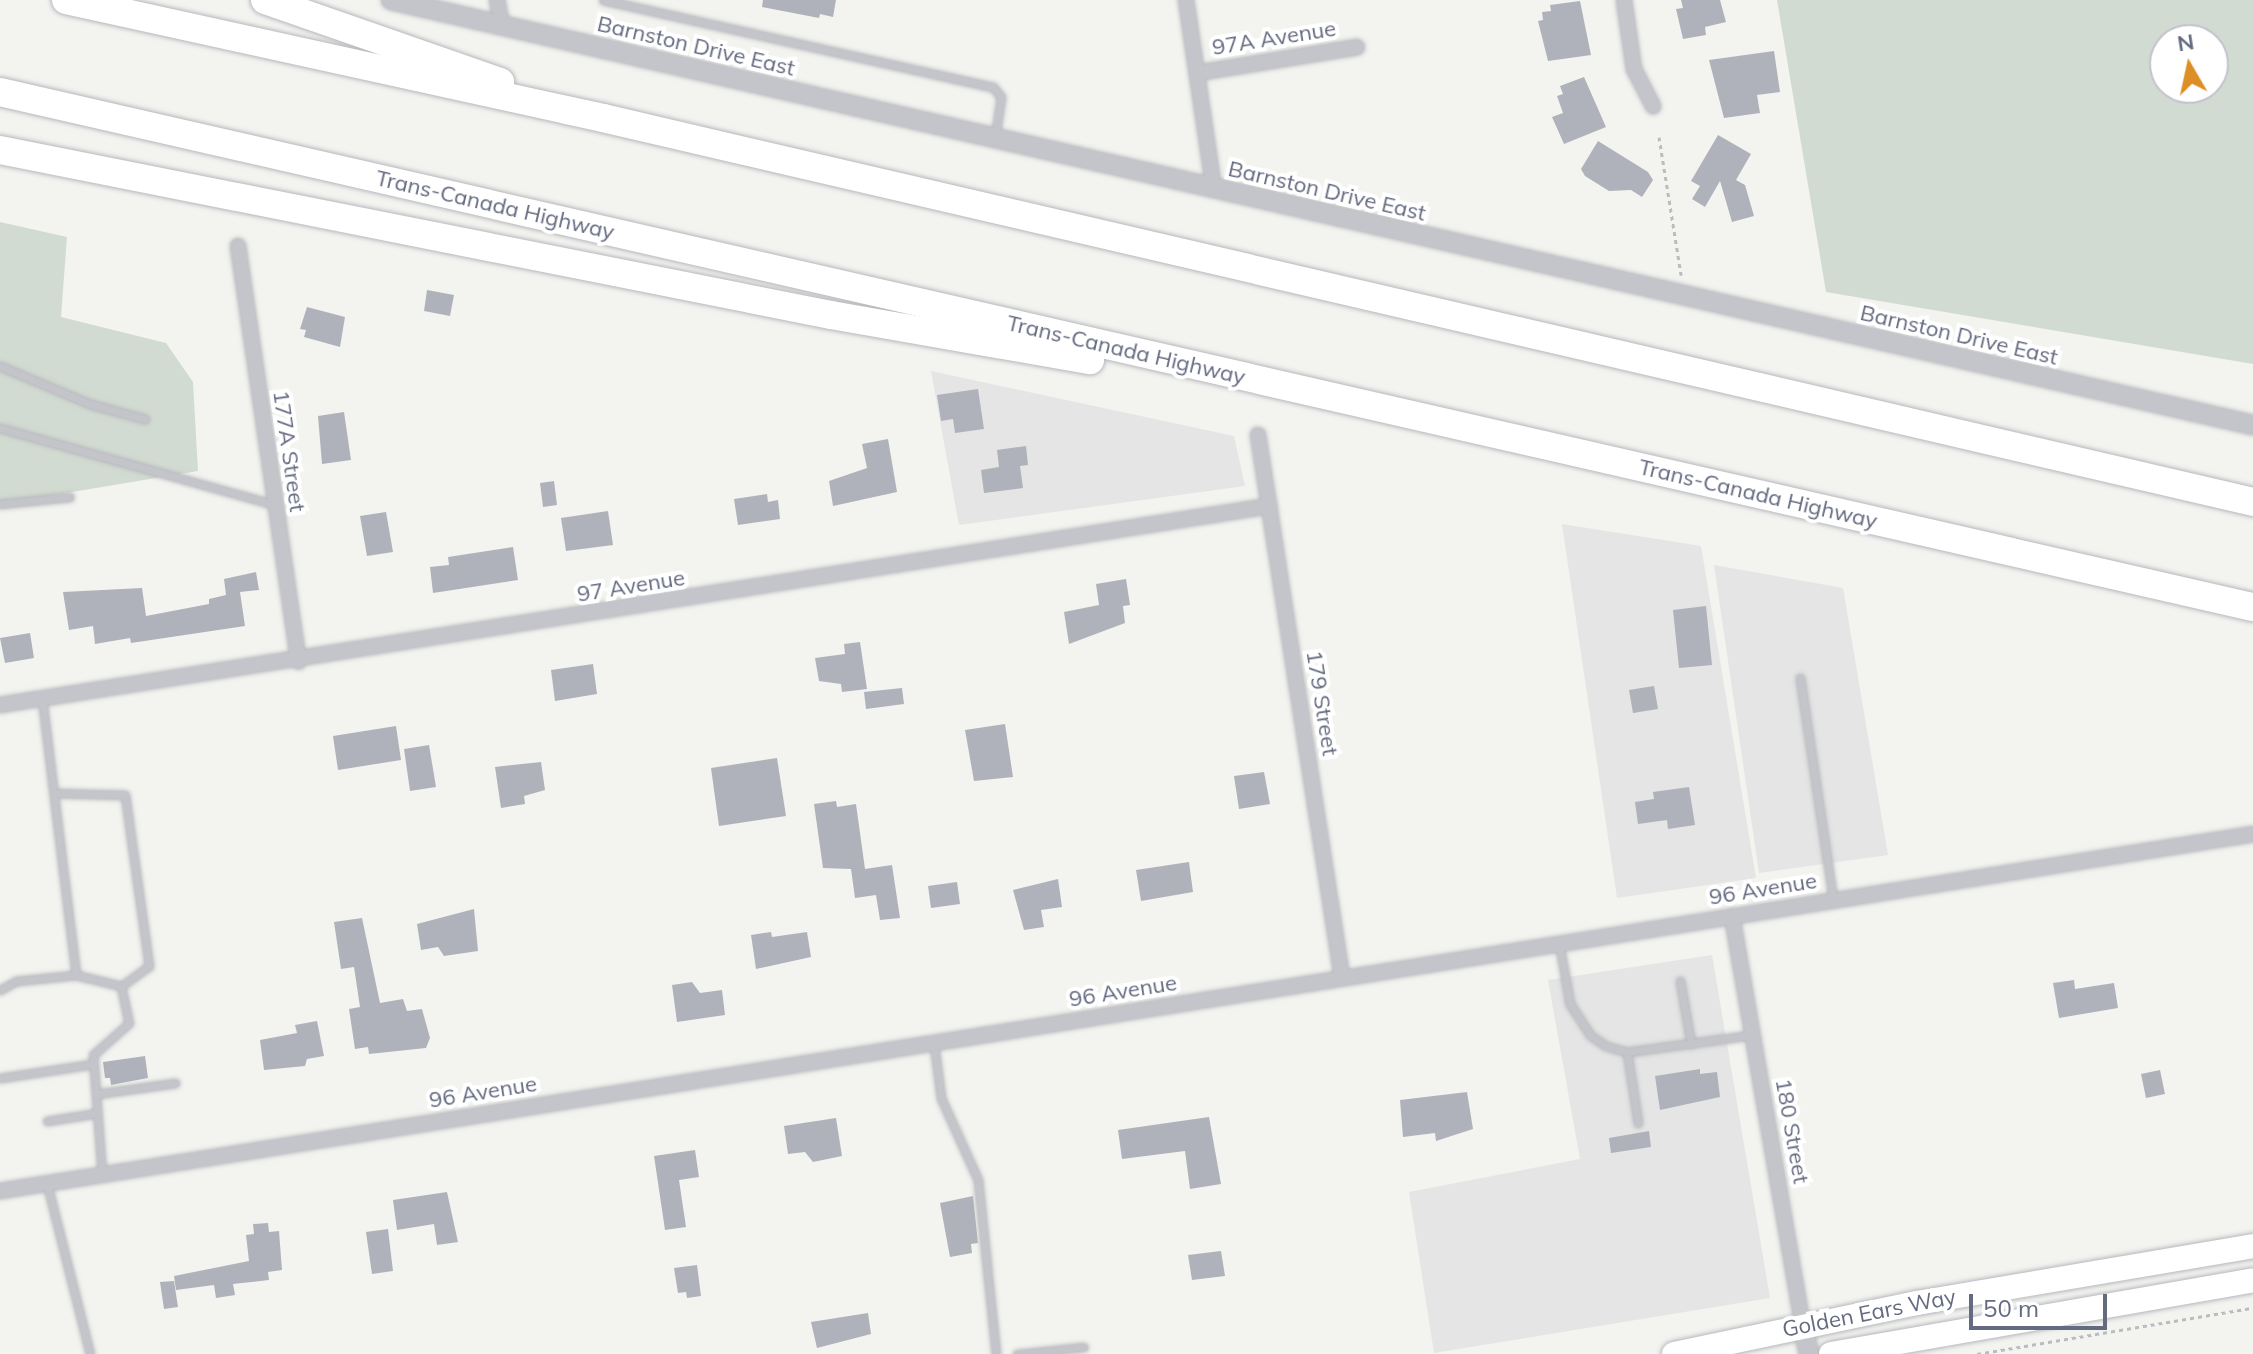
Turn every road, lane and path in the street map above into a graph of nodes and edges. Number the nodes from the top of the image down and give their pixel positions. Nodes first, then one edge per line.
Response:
1 (66, 0) edge
2 (265, 0) edge
3 (391, 0) edge
4 (497, 0) edge
5 (603, 0) edge
6 (1186, 0) edge
7 (1624, 0) edge
8 (502, 26) junction
9 (1357, 47) dead end
10 (1197, 73) junction
11 (0, 92) edge
12 (1653, 106) dead end
13 (603, 118) junction
14 (0, 134) edge
15 (1659, 137) dead end
16 (995, 140) junction
17 (0, 150) edge
18 (1214, 189) junction
19 (370, 222) junction
20 (238, 246) dead end
21 (1682, 279) dead end
22 (0, 366) edge
23 (1403, 414) junction
24 (145, 419) dead end
25 (2253, 425) edge
26 (0, 428) edge
27 (1258, 435) dead end
28 (70, 497) dead end
29 (2253, 502) edge
30 (0, 504) edge
31 (273, 504) junction
32 (1269, 506) junction
33 (2253, 607) edge
34 (299, 662) junction
35 (1800, 678) dead end
36 (42, 699) junction
37 (0, 705) edge
38 (54, 793) junction
39 (2253, 834) edge
40 (1833, 900) junction
41 (1732, 916) junction
42 (1559, 943) junction
43 (76, 975) junction
44 (1342, 977) junction
45 (1680, 981) dead end
46 (121, 986) junction
47 (0, 990) edge
48 (1751, 1035) junction
49 (934, 1044) junction
50 (1691, 1044) junction
51 (1627, 1052) junction
52 (93, 1064) junction
53 (0, 1078) edge
54 (175, 1083) dead end
55 (96, 1094) junction
56 (97, 1113) junction
57 (47, 1121) dead end
58 (1638, 1123) dead end
59 (102, 1175) junction
60 (47, 1184) junction
61 (0, 1191) edge
62 (2253, 1246) edge
63 (2253, 1280) edge
64 (2253, 1308) edge
65 (1803, 1326) junction
66 (1084, 1347) dead end
67 (90, 1354) edge
68 (996, 1354) edge
69 (1017, 1354) edge
70 (1674, 1354) edge
71 (1809, 1354) edge
72 (1831, 1354) edge
73 (1977, 1354) edge

1 - 13 highway
2 - 13 highway
3 - 8 street, Barnston Drive East
4 - 8 street
5 - 16 lane
6 - 10 street
7 - 12 street
8 - 16 street, Barnston Drive East
9 - 10 street, 97A Avenue
10 - 18 street
11 - 23 highway, Trans-Canada Highway
13 - 29 highway
14 - 19 highway
15 - 21 path
16 - 18 street, Barnston Drive East
17 - 19 highway
18 - 25 street, Barnston Drive East
19 - 23 highway
20 - 31 street, 177A Street
22 - 24 lane
23 - 33 highway, Trans-Canada Highway
26 - 31 lane
27 - 32 street, 179 Street
28 - 30 lane
31 - 34 street, 177A Street
32 - 34 street, 97 Avenue
32 - 44 street, 179 Street
34 - 36 street, 97 Avenue
35 - 40 lane
36 - 37 street, 97 Avenue
36 - 38 lane
38 - 43 lane
38 - 46 lane
39 - 40 street, 96 Avenue
40 - 41 street, 96 Avenue
41 - 42 street, 96 Avenue
41 - 48 street, 180 Street
42 - 44 street, 96 Avenue
42 - 51 lane
43 - 46 lane
43 - 47 lane
44 - 49 street, 96 Avenue
45 - 50 lane
46 - 52 lane
48 - 50 lane
48 - 65 street, 180 Street
49 - 59 street, 96 Avenue
49 - 68 lane
50 - 51 lane
51 - 58 lane
52 - 53 lane
52 - 55 lane
54 - 55 lane
55 - 56 lane
56 - 57 lane
56 - 59 lane
59 - 60 street, 96 Avenue
60 - 61 street, 96 Avenue
60 - 67 lane
62 - 65 main road, Golden Ears Way
63 - 72 main road, Golden Ears Way
64 - 73 path
65 - 70 main road, Golden Ears Way
65 - 71 street, 180 Street
66 - 69 lane

